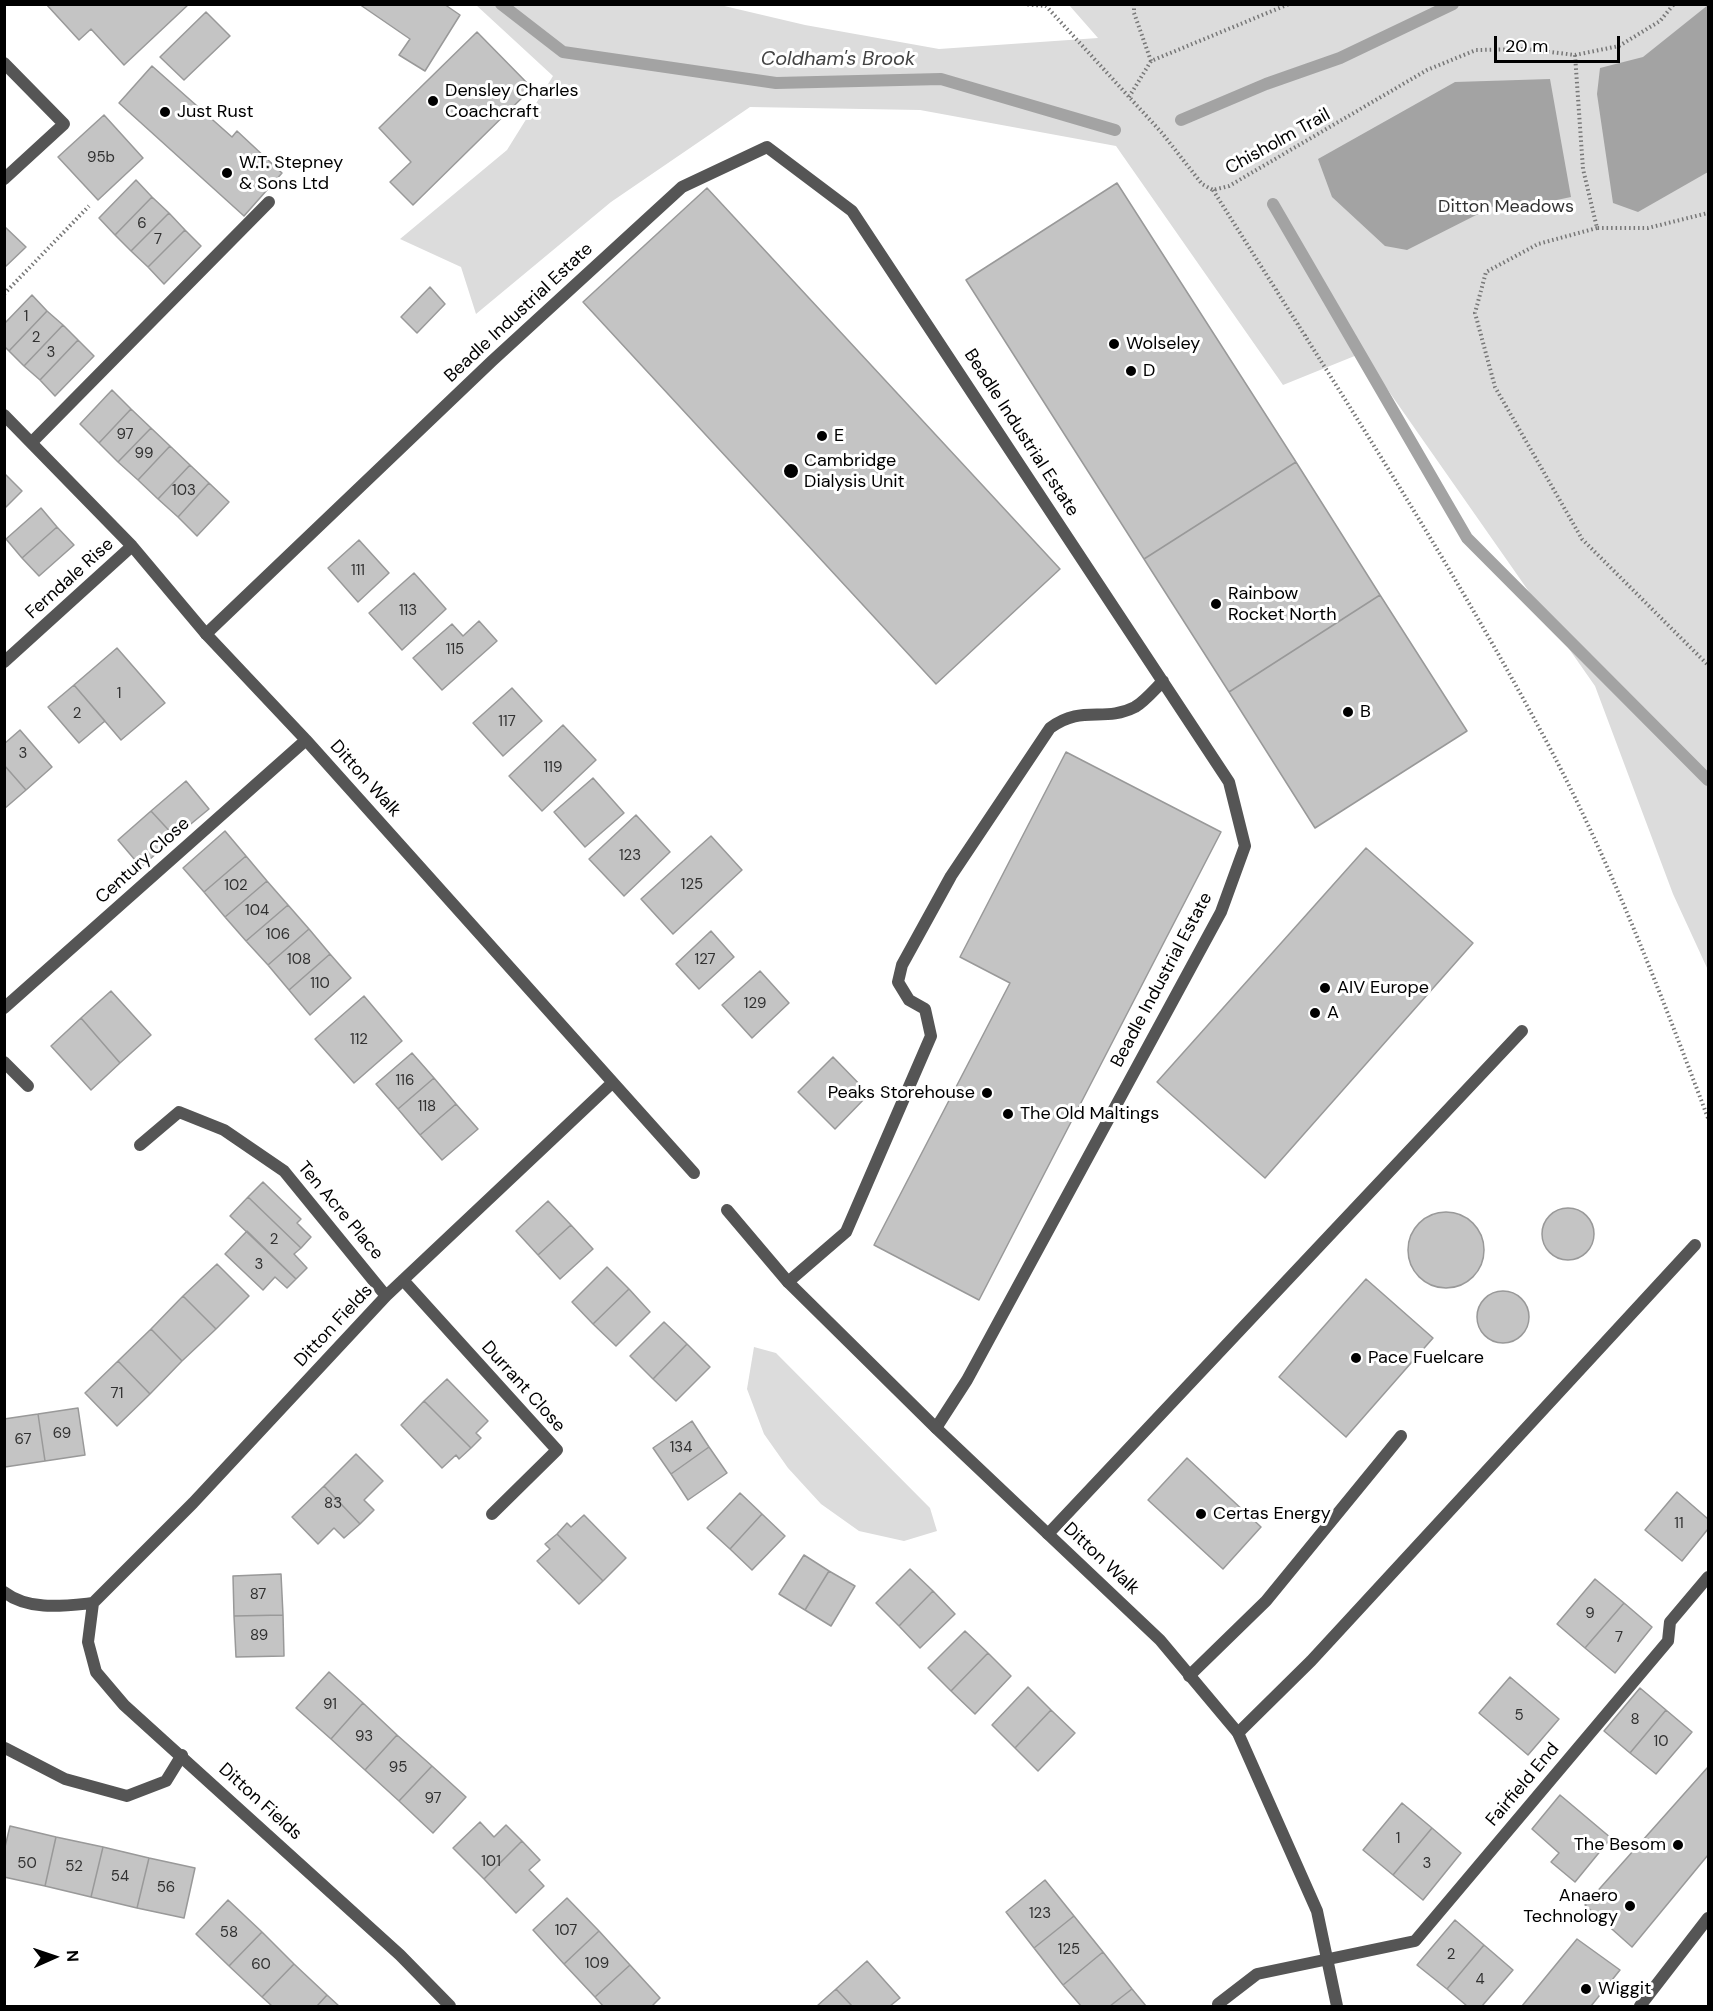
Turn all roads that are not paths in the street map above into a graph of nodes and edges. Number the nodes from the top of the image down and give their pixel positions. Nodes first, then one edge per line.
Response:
1 (4, 63) edge
2 (4, 179) edge
3 (269, 202) dead end
4 (4, 415) edge
5 (32, 442) junction
6 (132, 546) junction
7 (206, 634) junction
8 (4, 662) edge
9 (1163, 681) junction
10 (306, 740) junction
11 (4, 1008) edge
12 (1522, 1031) dead end
13 (4, 1062) edge
14 (612, 1083) junction
15 (28, 1086) dead end
16 (140, 1145) dead end
17 (694, 1173) dead end
18 (727, 1210) dead end
19 (1695, 1245) dead end
20 (403, 1280) junction
21 (788, 1282) junction
22 (386, 1296) junction
23 (936, 1428) junction
24 (1401, 1436) dead end
25 (492, 1514) dead end
26 (1048, 1534) junction
27 (1708, 1577) edge
28 (4, 1592) edge
29 (93, 1603) junction
30 (1189, 1676) junction
31 (1238, 1733) junction
32 (5, 1748) edge
33 (182, 1755) junction
34 (1708, 1918) edge
35 (1326, 1961) junction
36 (1218, 2004) dead end
37 (450, 2007) edge
38 (1337, 2007) edge
39 (1640, 2007) edge

1 - 2 street
3 - 5 street
4 - 5 street, Ditton Walk
5 - 6 street, Ditton Walk
6 - 7 street, Ditton Walk
6 - 8 street, Ferndale Rise
7 - 9 street, Beadle Industrial Estate
7 - 10 street, Ditton Walk
9 - 21 street
9 - 23 street, Beadle Industrial Estate
10 - 11 street, Century Close
10 - 14 street, Ditton Walk
12 - 26 street
13 - 15 street
14 - 17 street, Ditton Walk
14 - 20 street, Ditton Fields
16 - 22 street, Ten Acre Place
18 - 21 street, Ditton Walk
19 - 31 street
20 - 22 street, Ditton Fields
20 - 25 street, Durrant Close
21 - 23 street, Ditton Walk
22 - 29 street, Ditton Fields
23 - 26 street, Ditton Walk
24 - 30 street
26 - 30 street, Ditton Walk
27 - 35 street, Fairfield End
28 - 29 street
29 - 33 street, Ditton Fields
30 - 31 street, Ditton Walk
31 - 35 street, Ditton Walk
32 - 33 street
33 - 37 street, Ditton Fields
34 - 39 street
35 - 36 street, Fairfield End
35 - 38 street, Ditton Walk

